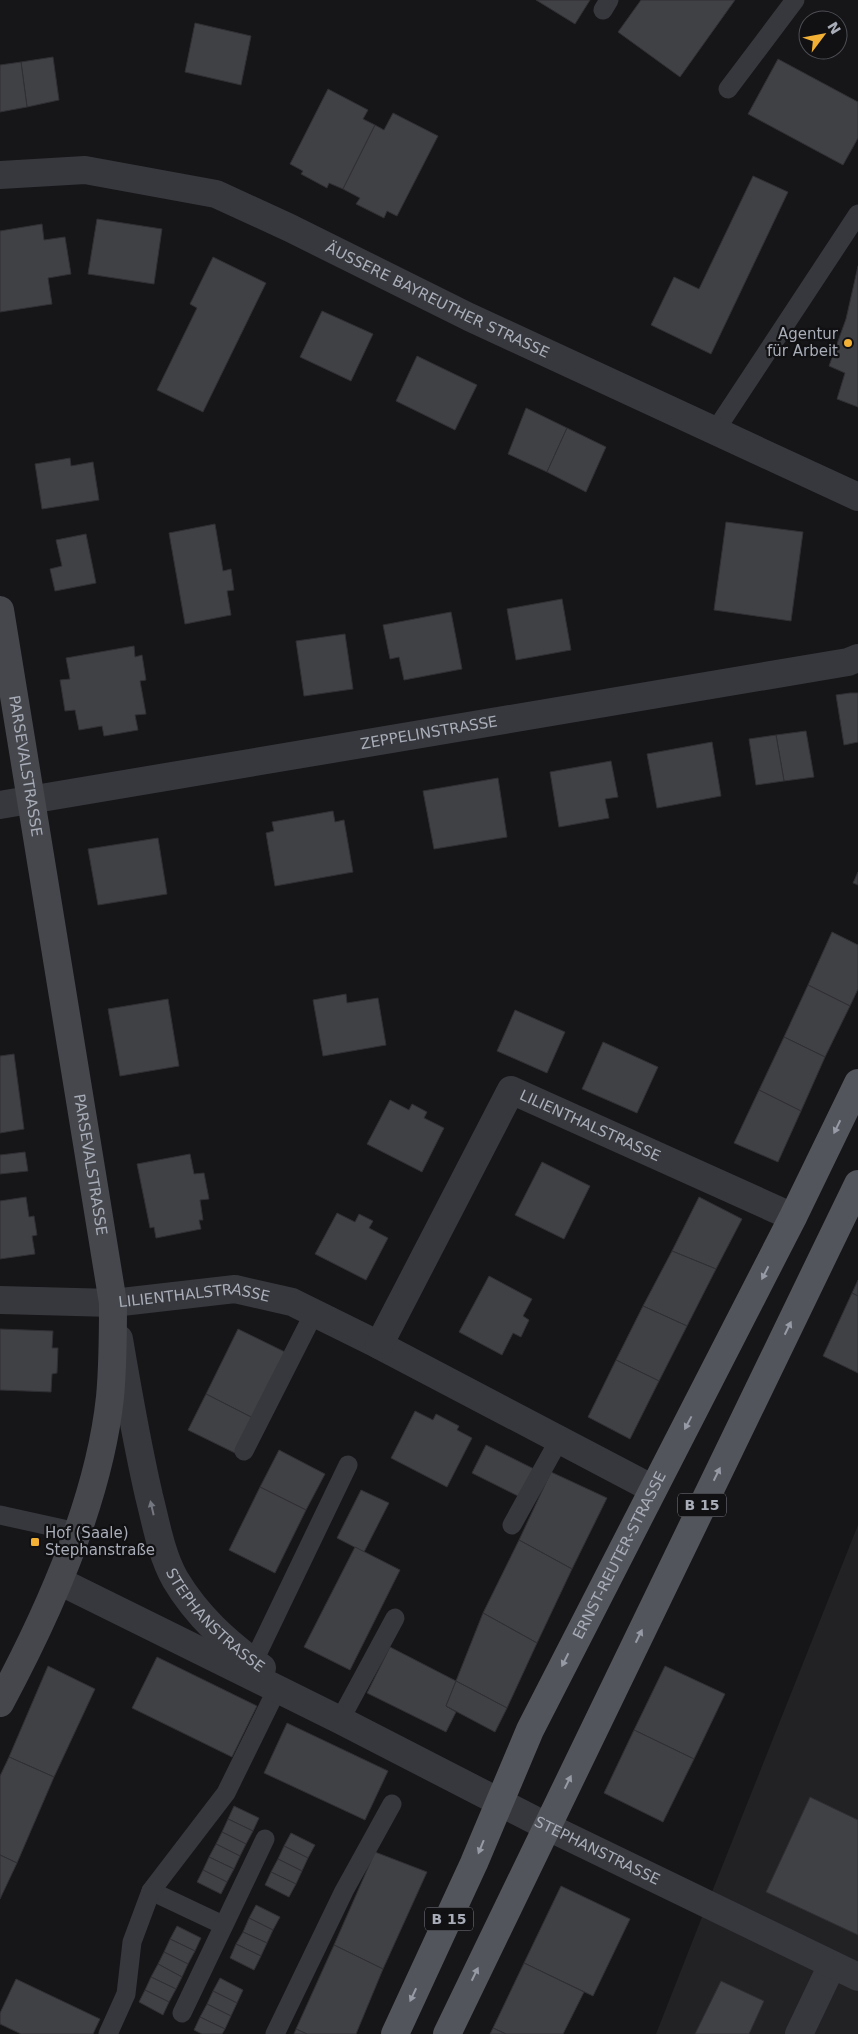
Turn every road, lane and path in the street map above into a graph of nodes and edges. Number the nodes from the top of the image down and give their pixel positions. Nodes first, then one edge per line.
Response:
1 (795, 0) edge
2 (728, 89) dead end
3 (0, 175) edge
4 (858, 214) edge
5 (715, 431) junction
6 (858, 497) edge
7 (0, 610) edge
8 (858, 658) edge
9 (32, 799) junction
10 (0, 805) edge
11 (858, 1083) edge
12 (858, 1184) edge
13 (793, 1217) junction
14 (0, 1300) edge
15 (113, 1303) junction
16 (314, 1313) junction
17 (378, 1344) junction
18 (558, 1440) junction
19 (244, 1451) dead end
20 (348, 1465) dead end
21 (653, 1489) junction
22 (0, 1515) edge
23 (512, 1525) dead end
24 (77, 1532) junction
25 (59, 1581) junction
26 (396, 1618) dead end
27 (250, 1668) junction
28 (278, 1689) junction
29 (0, 1703) edge
30 (340, 1720) junction
31 (499, 1802) junction
32 (392, 1804) dead end
33 (546, 1826) junction
34 (265, 1839) dead end
35 (151, 1891) junction
36 (223, 1924) junction
37 (832, 1964) junction
38 (858, 1978) edge
39 (182, 2013) dead end
40 (108, 2034) edge
41 (275, 2034) edge
42 (395, 2034) edge
43 (447, 2034) edge
44 (799, 2034) edge

1 - 2 lane
3 - 5 street, ÄUSSERE BAYREUTHER STRASSE
4 - 5 lane
5 - 6 street, ÄUSSERE BAYREUTHER STRASSE
7 - 9 main road, PARSEVALSTRASSE
8 - 9 street, ZEPPELINSTRASSE
9 - 10 street, ZEPPELINSTRASSE
9 - 15 main road, PARSEVALSTRASSE
11 -> 13 main road, ERNST-REUTER-STRASSE / B 15
33 -> 12 main road, B 15
13 - 17 street, LILIENTHALSTRASSE
13 -> 21 main road, ERNST-REUTER-STRASSE / B 15
14 - 15 street, LILIENTHALSTRASSE
15 - 16 street, LILIENTHALSTRASSE
15 - 24 main road, PARSEVALSTRASSE
27 -> 15 street, STEPHANSTRASSE
16 - 17 street, LILIENTHALSTRASSE
16 - 19 lane
17 - 18 street, LILIENTHALSTRASSE
18 - 21 street, LILIENTHALSTRASSE
18 - 23 lane
20 - 27 lane
21 -> 31 main road, ERNST-REUTER-STRASSE / B 15
22 - 24 lane
24 - 25 main road, PARSEVALSTRASSE
25 - 27 street, STEPHANSTRASSE
25 - 29 main road, PARSEVALSTRASSE
26 - 30 lane
27 - 28 street, STEPHANSTRASSE
27 - 30 street, STEPHANSTRASSE
28 - 30 street, STEPHANSTRASSE
28 - 35 lane
30 - 31 street, STEPHANSTRASSE
31 - 33 street, STEPHANSTRASSE
31 -> 42 main road, ERNST-REUTER-STRASSE / B 15
32 - 41 lane
33 - 37 street, STEPHANSTRASSE
43 -> 33 main road, B 15
34 - 36 lane
35 - 36 lane
35 - 40 lane
36 - 39 lane
37 - 38 street, STEPHANSTRASSE
37 - 44 street

